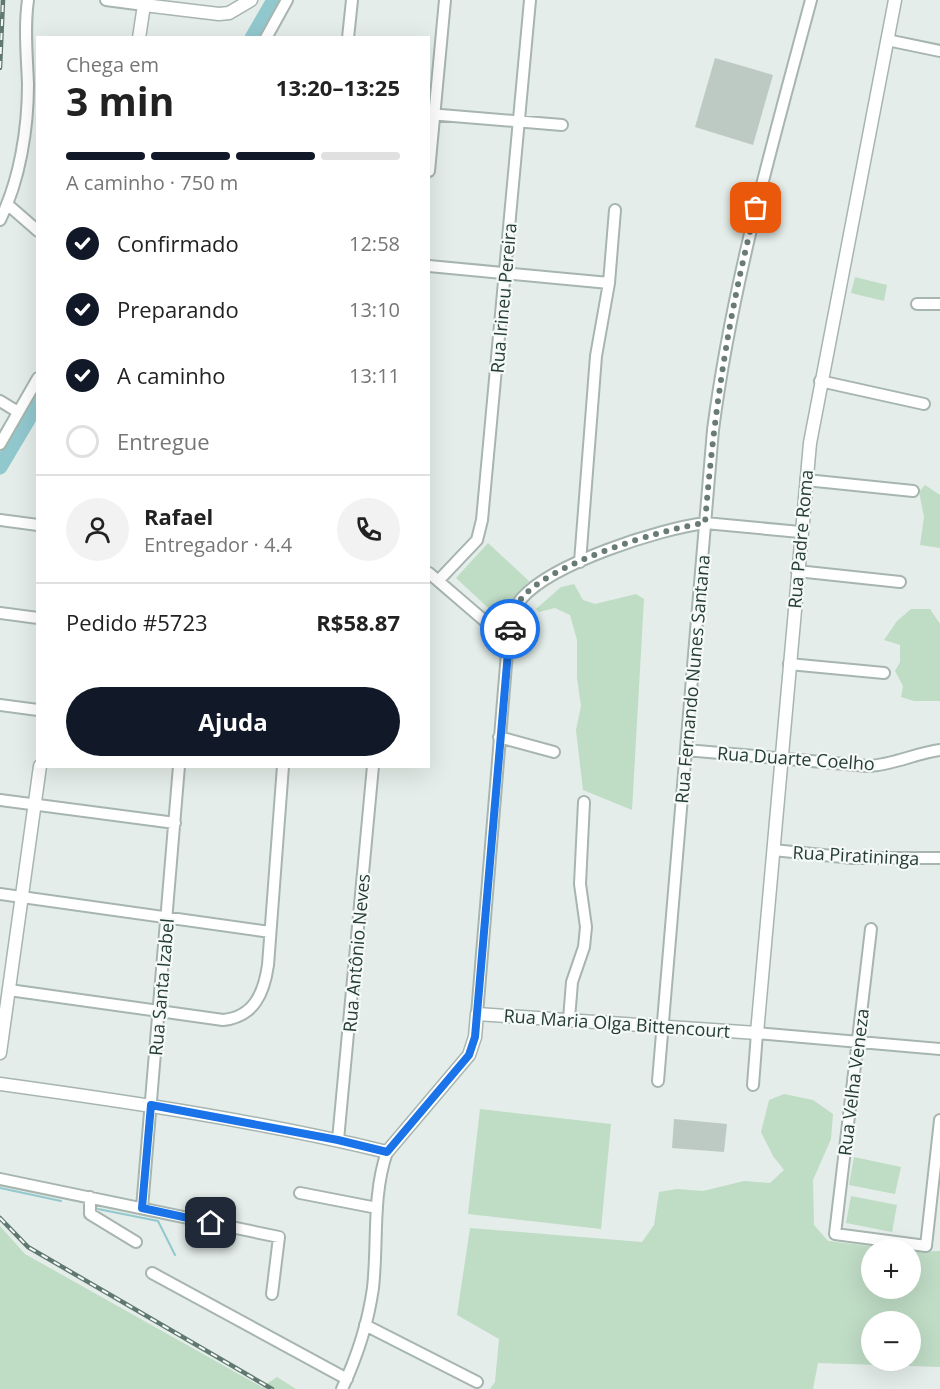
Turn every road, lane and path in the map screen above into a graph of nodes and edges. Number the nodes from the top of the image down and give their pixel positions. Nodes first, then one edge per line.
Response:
1 (28, 0) edge
2 (106, 0) edge
3 (251, 0) edge
4 (352, 0) edge
5 (445, 0) edge
6 (530, 0) edge
7 (811, 0) edge
8 (895, 0) edge
9 (283, 1) edge
10 (144, 5) junction
11 (139, 36) edge
12 (267, 36) edge
13 (348, 36) edge
14 (887, 40) junction
15 (940, 51) edge
16 (33, 88) edge
17 (432, 114) edge
18 (519, 122) junction
19 (562, 125) dead end
20 (430, 152) edge
21 (8, 204) junction
22 (615, 210) dead end
23 (0, 220) edge
24 (36, 229) edge
25 (430, 266) edge
26 (505, 273) junction
27 (609, 283) junction
28 (917, 304) dead end
29 (940, 304) edge
30 (36, 381) edge
31 (820, 381) junction
32 (0, 401) edge
33 (924, 404) dead end
34 (18, 412) junction
35 (0, 444) edge
36 (806, 480) junction
37 (913, 491) dead end
38 (0, 520) edge
39 (705, 523) junction
40 (36, 525) edge
41 (800, 532) junction
42 (580, 562) junction
43 (797, 571) junction
44 (430, 574) edge
45 (438, 581) junction
46 (900, 582) dead end
47 (0, 613) edge
48 (36, 618) edge
49 (508, 641) junction
50 (789, 663) junction
51 (884, 673) dead end
52 (0, 705) edge
53 (36, 710) edge
54 (500, 737) junction
55 (686, 750) junction
56 (940, 750) edge
57 (554, 752) dead end
58 (781, 758) junction
59 (40, 768) edge
60 (179, 768) edge
61 (283, 768) edge
62 (373, 768) edge
63 (0, 800) edge
64 (584, 802) dead end
65 (34, 805) junction
66 (175, 823) junction
67 (773, 850) junction
68 (940, 858) edge
69 (0, 894) edge
70 (21, 897) junction
71 (167, 917) junction
72 (871, 929) dead end
73 (270, 932) junction
74 (9, 990) junction
75 (159, 1011) junction
76 (477, 1014) junction
77 (569, 1019) junction
78 (663, 1025) junction
79 (757, 1033) junction
80 (857, 1042) junction
81 (940, 1048) edge
82 (0, 1053) edge
83 (658, 1081) dead end
84 (0, 1084) edge
85 (753, 1085) dead end
86 (151, 1105) junction
87 (940, 1120) edge
88 (338, 1140) junction
89 (387, 1152) junction
90 (0, 1179) edge
91 (300, 1193) dead end
92 (90, 1197) junction
93 (142, 1208) junction
94 (377, 1208) junction
95 (136, 1242) dead end
96 (152, 1273) dead end
97 (272, 1294) dead end
98 (366, 1324) junction
99 (477, 1382) dead end
100 (344, 1384) edge

1 - 16 street
2 - 10 street
3 - 10 street
4 - 13 street
5 - 17 street
6 - 18 street, Rua Irineu Pereira
7 - 39 street, Rua Fernando Nunes Santana
8 - 14 street, Rua Padre Roma
9 - 12 street
10 - 11 street
14 - 15 street
14 - 31 street, Rua Padre Roma
16 - 21 street
17 - 18 street
17 - 20 street
18 - 19 street
18 - 26 street, Rua Irineu Pereira
21 - 23 street
21 - 24 street
22 - 27 street
25 - 26 street
26 - 27 street
26 - 45 street, Rua Irineu Pereira
27 - 42 street
28 - 29 street
30 - 34 street
31 - 33 street
31 - 36 street, Rua Padre Roma
32 - 34 street
34 - 35 street
36 - 37 street
36 - 41 street, Rua Padre Roma
38 - 40 street
39 - 41 street
39 - 42 street
39 - 55 street, Rua Fernando Nunes Santana
41 - 43 street, Rua Padre Roma
42 - 49 street
43 - 46 street
43 - 50 street, Rua Padre Roma
44 - 45 street
45 - 49 street
47 - 48 street
49 - 54 street
50 - 51 street
50 - 58 street, Rua Padre Roma
52 - 53 street
54 - 57 street
54 - 76 street
55 - 58 street, Rua Duarte Coelho
55 - 78 street, Rua Fernando Nunes Santana
56 - 58 street, Rua Duarte Coelho
58 - 67 street, Rua Padre Roma
59 - 65 street
60 - 66 street, Rua Santa Izabel
61 - 73 street
62 - 88 street, Rua Antônio Neves
63 - 65 street
64 - 77 street
65 - 66 street
65 - 70 street
66 - 71 street, Rua Santa Izabel
67 - 68 street, Rua Piratininga
67 - 79 street, Rua Padre Roma
69 - 70 street
70 - 71 street
70 - 74 street
71 - 73 street
71 - 75 street, Rua Santa Izabel
72 - 80 street, Rua Velha Veneza
73 - 75 street
74 - 75 street
74 - 82 street
75 - 86 street, Rua Santa Izabel
76 - 77 street, Rua Maria Olga Bittencourt
76 - 89 street
77 - 78 street, Rua Maria Olga Bittencourt
78 - 79 street, Rua Maria Olga Bittencourt
78 - 83 street, Rua Fernando Nunes Santana
79 - 80 street
79 - 85 street, Rua Padre Roma
80 - 81 street
80 - 87 street, Rua Velha Veneza
84 - 86 street
86 - 88 street
86 - 93 street, Rua Santa Izabel
88 - 89 street
89 - 94 street
90 - 92 street
91 - 94 street
92 - 93 street
92 - 95 street
93 - 97 street
94 - 98 street
96 - 100 street
98 - 99 street
98 - 100 street

